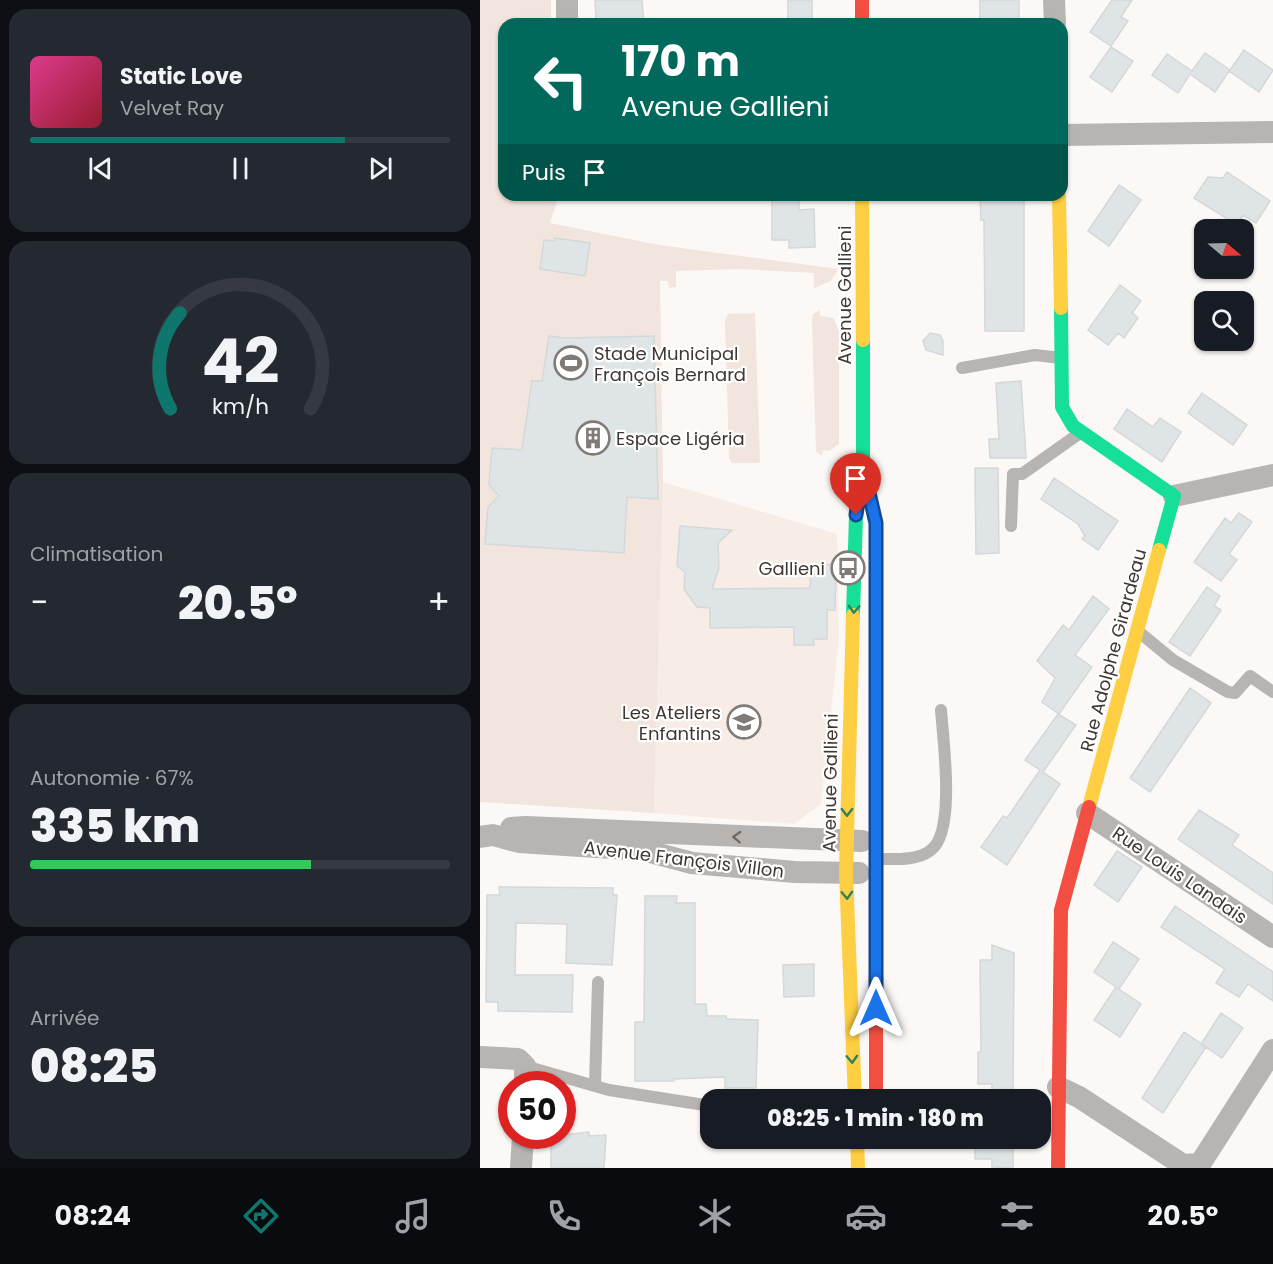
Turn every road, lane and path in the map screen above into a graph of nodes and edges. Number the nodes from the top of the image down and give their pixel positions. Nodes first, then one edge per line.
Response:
1 (567, 0) edge
2 (861, 0) edge
3 (1054, 0) edge
4 (567, 18) edge
5 (862, 18) edge
6 (1054, 18) edge
7 (1273, 132) edge
8 (1068, 135) edge
9 (862, 201) edge
10 (1059, 201) edge
11 (1062, 358) junction
12 (962, 368) dead end
13 (1081, 432) junction
14 (863, 467) junction
15 (1273, 475) edge
16 (1174, 496) junction
17 (873, 512) dead end
18 (1011, 526) dead end
19 (876, 545) dead end
20 (1138, 631) junction
21 (1273, 692) edge
22 (940, 710) dead end
23 (1087, 813) junction
24 (487, 836) edge
25 (848, 841) junction
26 (876, 858) junction
27 (846, 873) junction
28 (1273, 937) edge
29 (598, 982) dead end
30 (1273, 1050) edge
31 (480, 1057) edge
32 (523, 1071) edge
33 (576, 1080) edge
34 (595, 1086) junction
35 (1058, 1087) junction
36 (855, 1089) edge
37 (876, 1089) edge
38 (700, 1104) edge
39 (522, 1149) edge
40 (857, 1149) edge
41 (521, 1168) edge
42 (858, 1168) edge
43 (1058, 1168) edge

1 - 4 street
2 - 5 main road
3 - 6 street
7 - 8 street
9 - 14 main road, Avenue Gallieni
10 - 11 main road
11 - 12 lane
11 - 13 main road
13 - 16 main road
13 - 18 lane
14 - 17 main road, Avenue Gallieni
14 -> 25 main road, Avenue Gallieni
15 - 16 street
16 - 20 main road, Rue Adolphe Girardeau
19 - 26 main road
20 - 21 lane
20 - 23 main road, Rue Adolphe Girardeau
22 - 26 lane
23 - 28 street, Rue Louis Landais
23 - 35 main road, Rue Adolphe Girardeau
25 -> 24 street, Avenue François Villon
24 - 27 street, Avenue François Villon
25 - 26 street, Avenue François Villon
25 - 27 main road, Avenue Gallieni
26 - 27 street, Avenue François Villon
26 - 37 main road
27 -> 36 main road, Avenue Gallieni
29 - 34 lane
30 - 35 street
31 - 32 street
33 - 34 lane
34 - 38 lane
35 - 43 main road, Rue Adolphe Girardeau
39 - 41 street
40 - 42 main road

